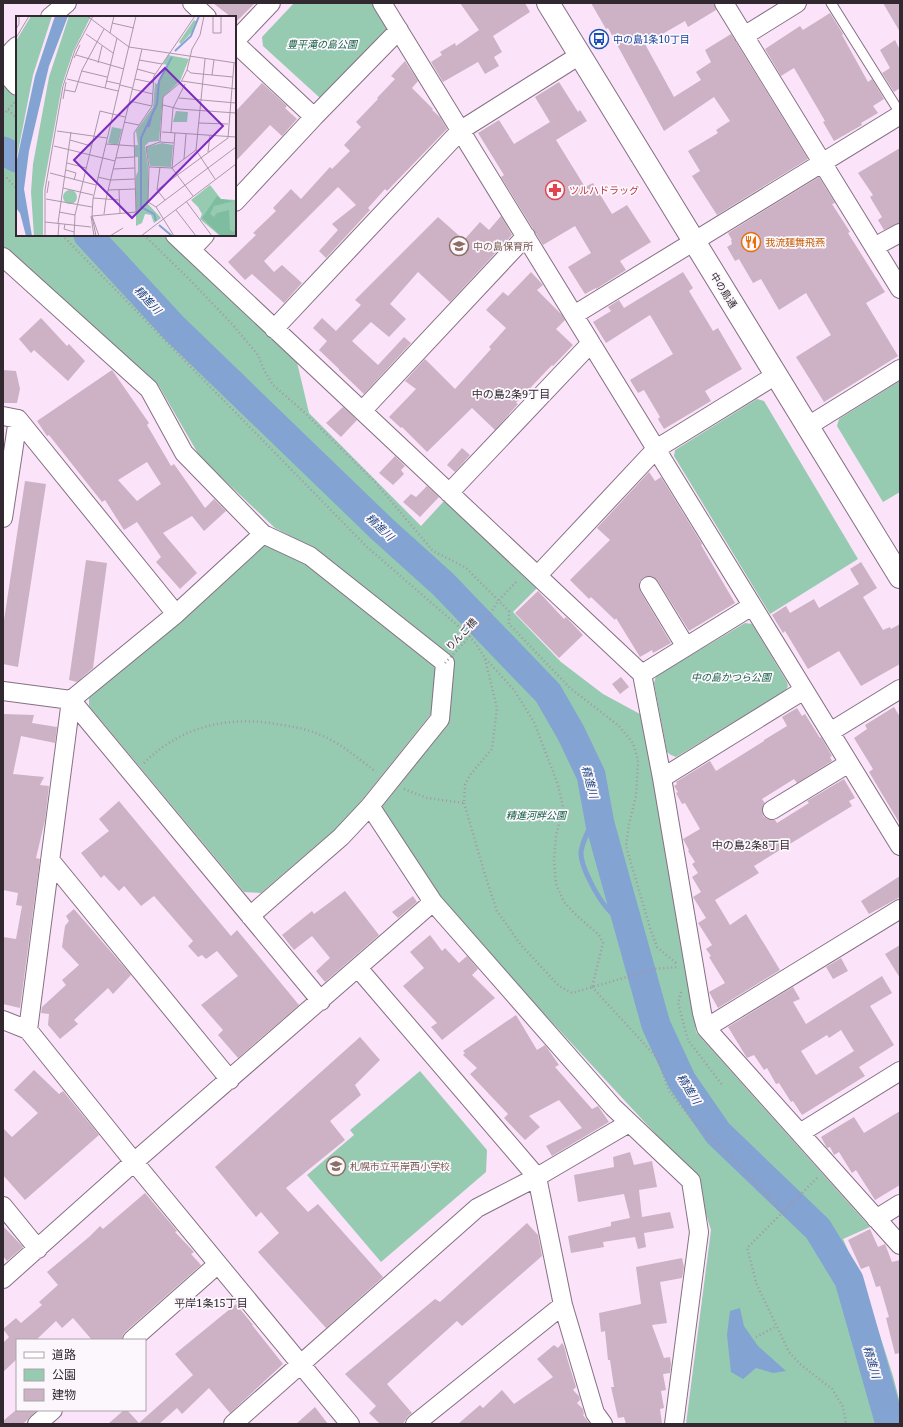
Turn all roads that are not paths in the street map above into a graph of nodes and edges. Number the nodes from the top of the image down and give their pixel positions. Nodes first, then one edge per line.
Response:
1 (67, 3) edge
2 (192, 3) edge
3 (271, 3) edge
4 (382, 3) edge
5 (548, 3) edge
6 (724, 3) edge
7 (797, 3) edge
8 (832, 3) edge
9 (51, 16) edge
10 (206, 16) edge
11 (399, 30) junction
12 (744, 36) junction
13 (236, 41) edge
14 (236, 43) edge
15 (16, 47) edge
16 (580, 55) junction
17 (16, 85) edge
18 (900, 114) edge
19 (314, 118) junction
20 (461, 130) junction
21 (823, 162) junction
22 (236, 201) edge
23 (900, 233) edge
24 (176, 236) edge
25 (204, 236) edge
26 (526, 236) junction
27 (694, 241) junction
28 (874, 247) junction
29 (191, 250) junction
30 (3, 257) edge
31 (900, 289) edge
32 (574, 315) junction
33 (274, 328) junction
34 (591, 343) junction
35 (900, 369) edge
36 (776, 375) junction
37 (362, 411) junction
38 (10, 418) edge
39 (808, 426) junction
40 (656, 449) junction
41 (449, 493) junction
42 (3, 518) edge
43 (263, 534) junction
44 (530, 575) junction
45 (900, 576) edge
46 (649, 586) dead end
47 (752, 606) junction
48 (176, 614) junction
49 (686, 647) junction
50 (642, 674) junction
51 (900, 689) edge
52 (804, 690) junction
53 (3, 691) edge
54 (71, 700) junction
55 (830, 732) junction
56 (849, 763) junction
57 (662, 778) junction
58 (370, 806) junction
59 (772, 810) dead end
60 (900, 846) edge
61 (50, 860) junction
62 (433, 902) junction
63 (900, 909) edge
64 (250, 916) junction
65 (358, 968) junction
66 (321, 1001) junction
67 (3, 1020) edge
68 (706, 1028) junction
69 (28, 1030) junction
70 (900, 1071) edge
71 (230, 1080) junction
72 (629, 1123) junction
73 (800, 1133) junction
74 (134, 1162) junction
75 (537, 1177) junction
76 (900, 1204) edge
77 (3, 1206) edge
78 (876, 1219) junction
79 (900, 1246) edge
80 (38, 1249) junction
81 (218, 1264) junction
82 (3, 1279) edge
83 (563, 1304) junction
84 (133, 1339) edge
85 (301, 1364) junction
86 (52, 1411) edge
87 (37, 1424) edge
88 (233, 1424) edge
89 (350, 1424) edge
90 (415, 1424) edge
91 (603, 1424) edge
92 (674, 1424) edge

1 - 9 street
2 - 10 street
3 - 13 street
4 - 11 street
5 - 16 street, 中の島通
6 - 12 street
7 - 12 street
8 - 18 lane
11 - 19 street
11 - 20 street
12 - 21 street
14 - 19 street
15 - 17 street
16 - 20 street
16 - 27 street, 中の島通
18 - 21 street
19 - 22 street
20 - 26 street
20 - 33 street
21 - 27 street
21 - 28 street
23 - 28 street
24 - 29 street
25 - 29 street
26 - 32 street
26 - 37 street
27 - 32 street
27 - 36 street, 中の島通
28 - 31 street
29 - 33 street
30 - 43 street
32 - 34 street
33 - 37 street
34 - 40 street
34 - 41 street
35 - 39 street
36 - 39 street, 中の島通
36 - 40 street
37 - 41 street
38 - 42 street
38 - 48 street
39 - 45 street, 中の島通
40 - 44 street
40 - 47 street
41 - 44 street
43 - 48 street
43 - 58 street
44 - 50 street
46 - 49 street
47 - 49 street
47 - 52 street
48 - 54 street
49 - 50 street
50 - 57 street
51 - 55 street
52 - 55 street
52 - 57 street
53 - 54 street
54 - 61 street
54 - 64 street
55 - 56 street
56 - 59 street
56 - 60 street
57 - 68 street
58 - 62 street
58 - 64 street
61 - 69 street
61 - 71 street
62 - 65 street
62 - 72 street
63 - 68 street
64 - 66 street
65 - 66 street
65 - 75 street
66 - 71 street
67 - 69 street
68 - 73 street
69 - 74 street
70 - 73 street
71 - 74 street
72 - 75 street
72 - 92 street
73 - 78 street
74 - 80 street
74 - 81 street
75 - 83 street
75 - 85 street
76 - 78 street
77 - 80 street
78 - 79 street
80 - 82 street
81 - 84 street
81 - 85 street
83 - 90 street
83 - 91 street
85 - 88 street
85 - 89 street
86 - 87 street

